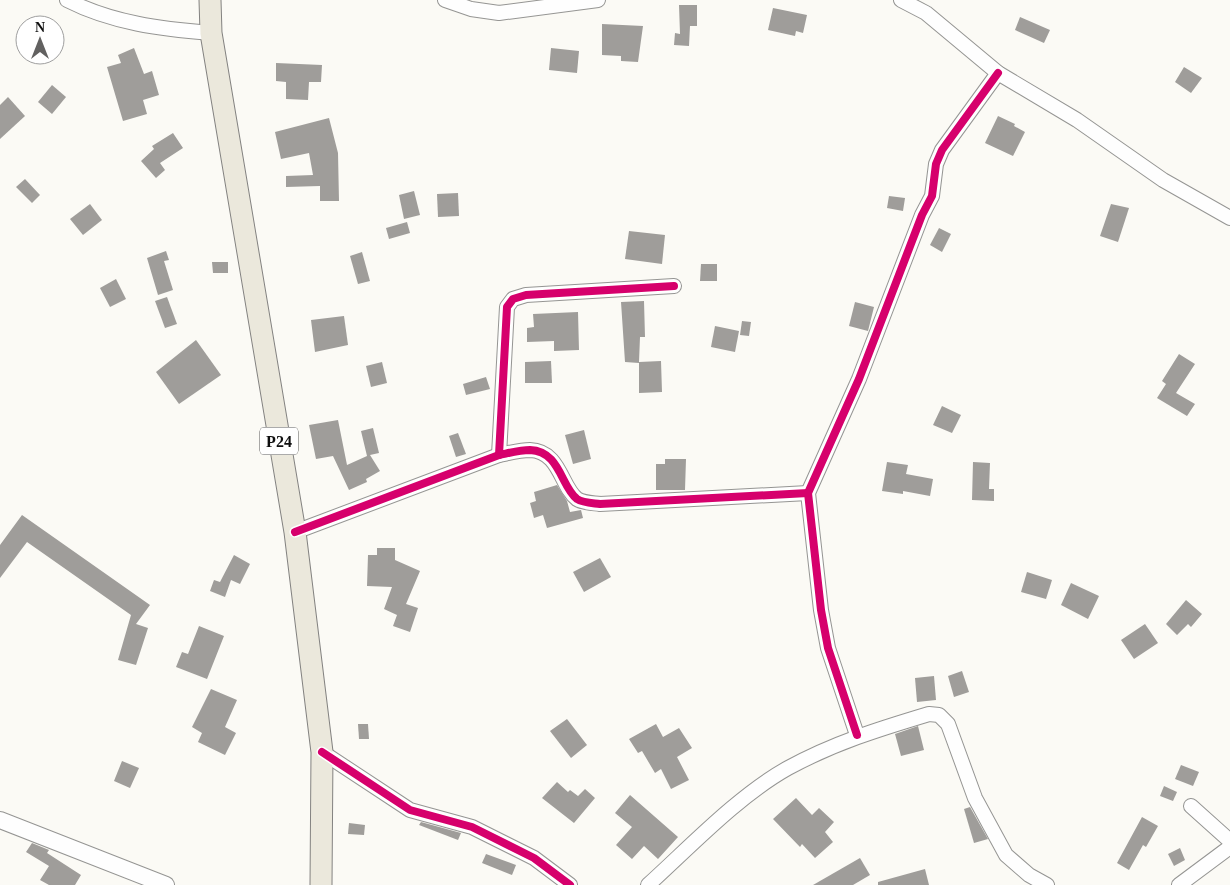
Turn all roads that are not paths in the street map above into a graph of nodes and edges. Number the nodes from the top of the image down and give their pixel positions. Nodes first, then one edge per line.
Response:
1 (67, 0) edge
2 (210, 0) edge
3 (445, 0) edge
4 (598, 0) edge
5 (901, 0) edge
6 (211, 33) junction
7 (998, 72) junction
8 (1230, 218) edge
9 (674, 286) dead end
10 (499, 455) junction
11 (808, 493) junction
12 (295, 532) junction
13 (857, 735) junction
14 (322, 752) junction
15 (1192, 806) dead end
16 (0, 820) edge
17 (1230, 841) edge
18 (1230, 848) edge
19 (166, 885) edge
20 (321, 885) edge
21 (570, 885) edge
22 (648, 885) edge
23 (1047, 885) edge
24 (1179, 885) edge

1 - 6 street
2 - 6 main road, P24
3 - 4 street
5 - 7 street
6 - 12 main road, P24
7 - 8 street
7 - 11 street
9 - 10 street
10 - 11 street
10 - 12 street
11 - 13 street
12 - 14 main road, P24
13 - 22 street
13 - 23 street
14 - 20 main road, P24
14 - 21 street
15 - 17 street
16 - 19 street
18 - 24 street

